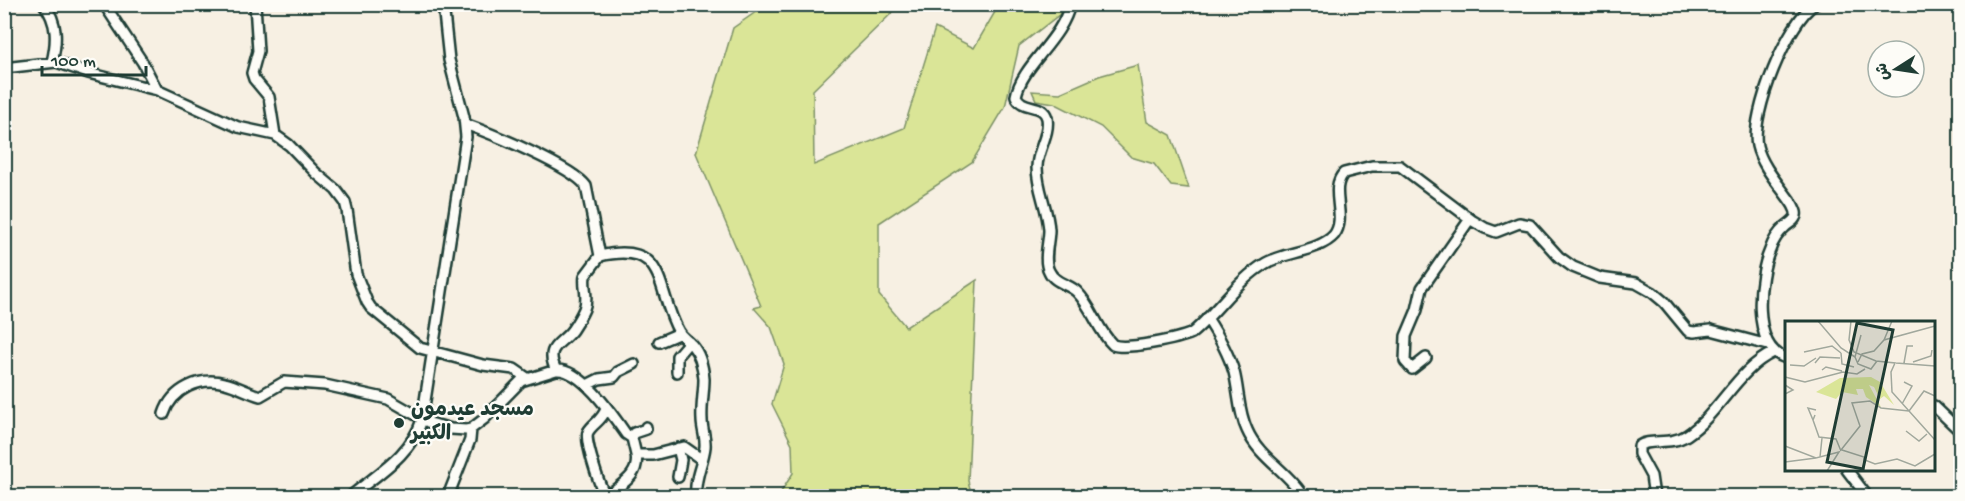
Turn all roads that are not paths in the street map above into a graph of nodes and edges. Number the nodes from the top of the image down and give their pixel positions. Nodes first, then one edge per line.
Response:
1 (44, 4) edge
2 (104, 4) edge
3 (255, 4) edge
4 (443, 4) edge
5 (1070, 4) edge
6 (1815, 4) edge
7 (52, 62) junction
8 (4, 68) edge
9 (157, 90) junction
10 (465, 124) junction
11 (275, 135) junction
12 (1470, 219) junction
13 (600, 256) junction
14 (1207, 318) junction
15 (680, 333) junction
16 (659, 342) dead end
17 (689, 342) junction
18 (1771, 348) junction
19 (432, 352) junction
20 (1426, 358) dead end
21 (1785, 359) edge
22 (634, 364) dead end
23 (556, 370) junction
24 (677, 372) dead end
25 (527, 378) junction
26 (587, 385) junction
27 (1935, 407) edge
28 (606, 410) junction
29 (164, 414) dead end
30 (422, 420) junction
31 (646, 427) dead end
32 (471, 429) junction
33 (1960, 430) edge
34 (684, 436) dead end
35 (632, 438) junction
36 (681, 448) junction
37 (636, 455) junction
38 (701, 459) junction
39 (1849, 471) edge
40 (678, 477) dead end
41 (694, 495) edge
42 (351, 496) edge
43 (448, 496) edge
44 (606, 496) edge
45 (1303, 496) edge
46 (1654, 496) edge
47 (1867, 496) edge

1 - 7 street
2 - 9 street
3 - 11 street
4 - 10 street
5 - 14 street
6 - 18 street
7 - 8 street
7 - 9 street
9 - 11 street
10 - 13 street
10 - 19 street
11 - 19 street
12 - 14 street
12 - 18 street
12 - 20 street
13 - 15 street
13 - 23 street
14 - 45 street
15 - 16 street
15 - 17 street
17 - 24 street
17 - 38 street
18 - 21 street
18 - 46 street
19 - 25 street
19 - 30 street
22 - 26 street
23 - 25 street
23 - 26 street
25 - 32 street
26 - 28 street
27 - 33 street
28 - 35 street
28 - 44 street
29 - 30 street
30 - 32 street
30 - 42 street
31 - 35 street
32 - 43 street
34 - 36 street
35 - 37 street
36 - 37 street
36 - 38 street
36 - 40 street
37 - 44 street
38 - 41 street
39 - 47 street

